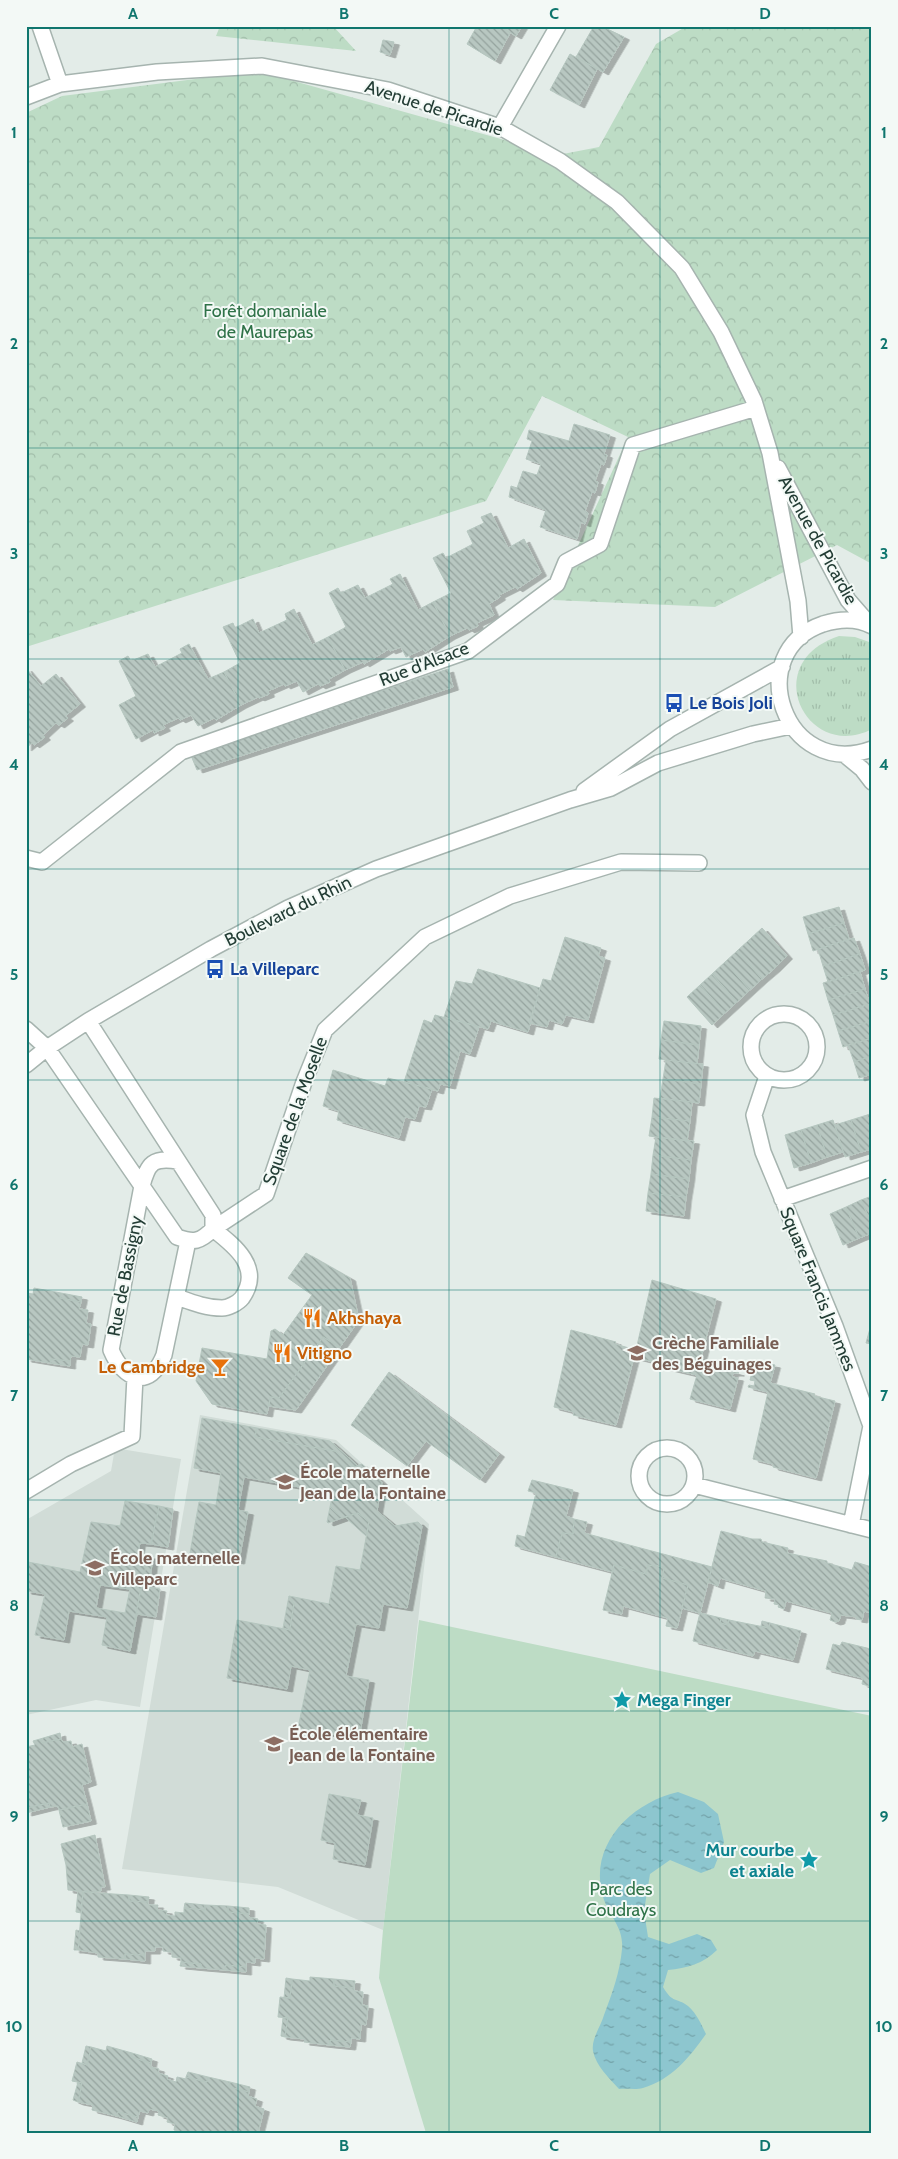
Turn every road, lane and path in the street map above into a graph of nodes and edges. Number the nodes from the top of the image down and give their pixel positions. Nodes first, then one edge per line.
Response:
1 (40, 26) edge
2 (558, 26) edge
3 (60, 84) junction
4 (26, 97) edge
5 (500, 127) junction
6 (756, 408) junction
7 (770, 453) junction
8 (870, 625) edge
9 (801, 637) junction
10 (782, 668) junction
11 (791, 726) junction
12 (872, 749) edge
13 (845, 755) junction
14 (872, 782) edge
15 (570, 800) junction
16 (26, 858) edge
17 (699, 863) dead end
18 (88, 1021) junction
19 (26, 1029) edge
20 (47, 1048) junction
21 (26, 1066) edge
22 (767, 1076) junction
23 (178, 1161) junction
24 (872, 1168) edge
25 (142, 1186) junction
26 (782, 1199) junction
27 (213, 1229) junction
28 (188, 1241) junction
29 (177, 1297) junction
30 (135, 1377) junction
31 (694, 1485) dead end
32 (26, 1492) edge
33 (851, 1525) junction
34 (872, 1530) edge

1 - 3 street
2 - 5 street
3 - 4 street, Avenue de Picardie
3 - 5 street, Avenue de Picardie
5 - 6 street, Avenue de Picardie
6 - 7 street, Avenue de Picardie
6 - 16 street, Rue d'Alsace
7 - 8 street, Avenue de Picardie
7 - 9 street, Avenue de Picardie
8 - 9 street
9 - 10 street
10 - 11 street
10 - 15 street, Boulevard du Rhin
11 - 13 street
11 - 15 street, Boulevard du Rhin
12 - 13 street
13 - 14 street
15 - 18 street, Boulevard du Rhin
17 - 27 street, Square de la Moselle
18 - 20 street, Boulevard du Rhin
18 - 23 street
19 - 20 street, Rue de Bassigny
20 - 21 street, Boulevard du Rhin
20 - 25 street, Rue de Bassigny
22 - 22 street
22 - 26 street, Square Francis Jammes
23 - 25 street, Rue de Bassigny
23 - 27 street
24 - 26 street, Square Francis Jammes
25 - 28 street, Rue de Bassigny
25 - 30 street, Rue de Bassigny
26 - 33 street, Square Francis Jammes
27 - 28 street
27 - 29 street
28 - 29 street
29 - 30 street
30 - 32 street
31 - 33 street
33 - 34 street

